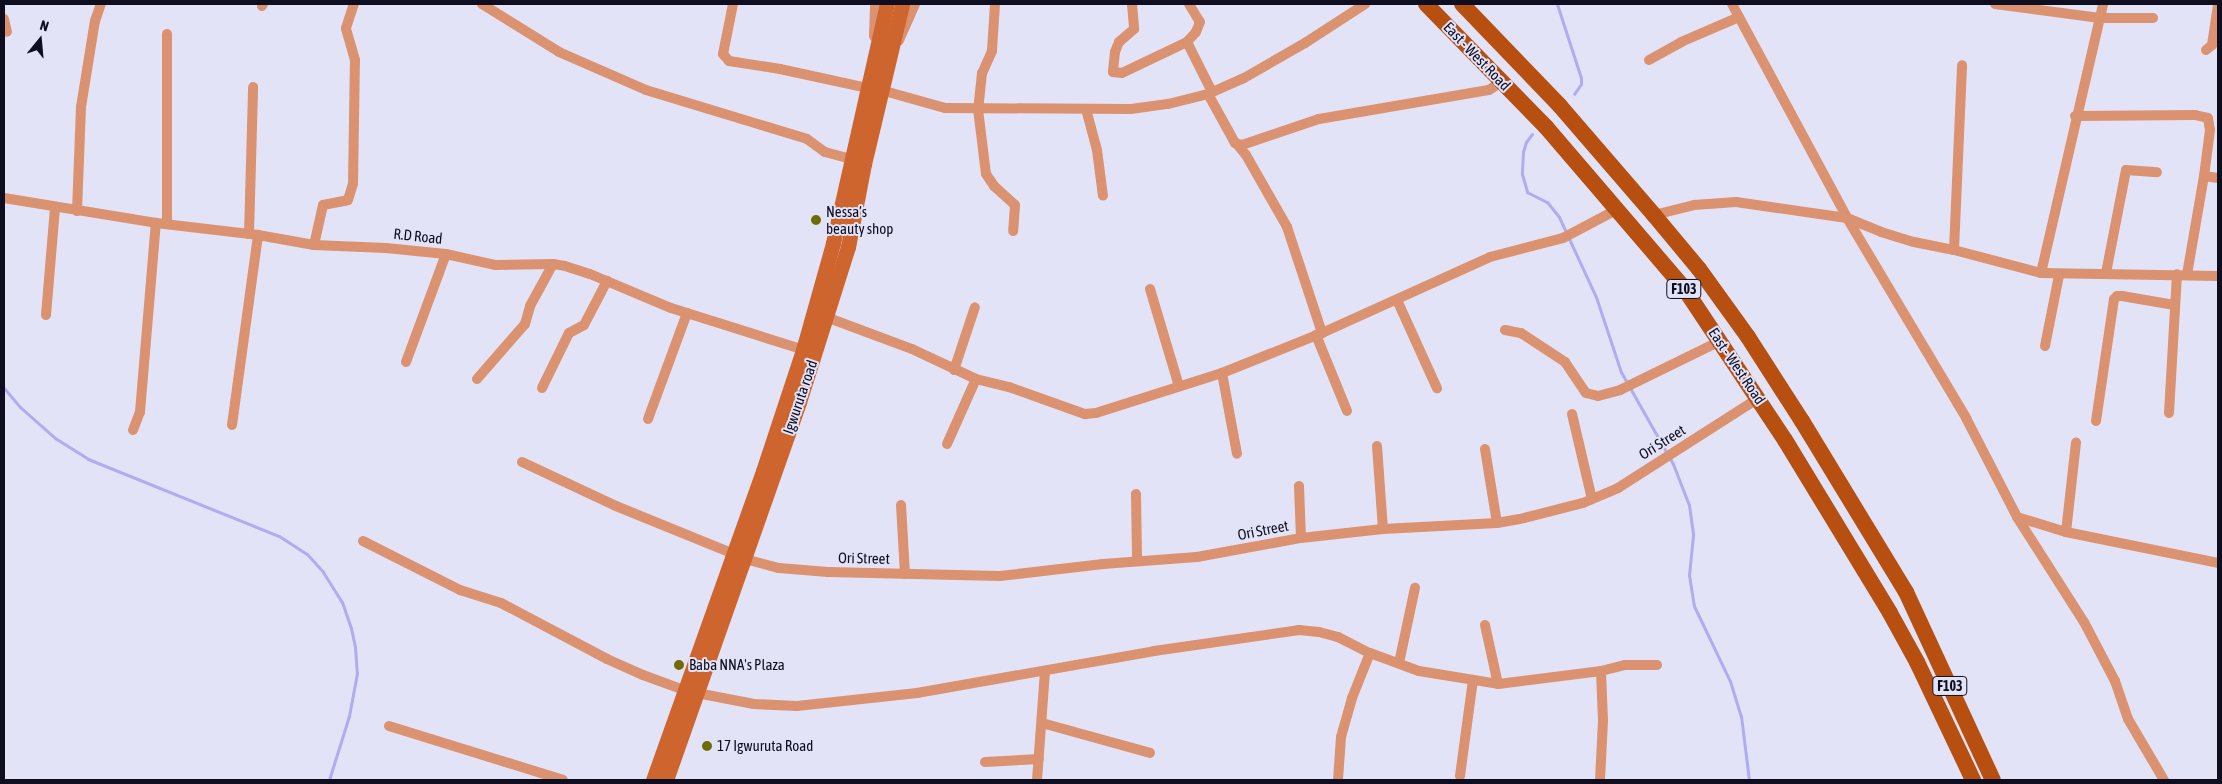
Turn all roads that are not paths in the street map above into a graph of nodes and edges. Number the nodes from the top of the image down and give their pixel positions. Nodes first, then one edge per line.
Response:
1 (101, 4) edge
2 (354, 4) edge
3 (482, 4) edge
4 (732, 4) edge
5 (876, 4) edge
6 (888, 4) edge
7 (902, 4) edge
8 (914, 4) edge
9 (995, 4) edge
10 (1132, 4) edge
11 (1189, 4) edge
12 (1365, 4) edge
13 (1426, 4) edge
14 (1462, 4) edge
15 (1732, 4) edge
16 (1995, 4) edge
17 (2102, 4) edge
18 (2218, 5) edge
19 (1739, 17) junction
20 (2100, 18) junction
21 (2153, 18) dead end
22 (4, 19) edge
23 (7, 32) dead end
24 (168, 34) dead end
25 (1187, 42) junction
26 (2206, 50) dead end
27 (882, 55) junction
28 (1648, 60) dead end
29 (1962, 65) dead end
30 (1503, 81) junction
31 (253, 87) dead end
32 (874, 89) junction
33 (1210, 93) junction
34 (978, 109) junction
35 (1086, 110) junction
36 (2075, 116) junction
37 (1237, 144) junction
38 (851, 159) junction
39 (2157, 172) dead end
40 (2204, 176) junction
41 (2218, 178) edge
42 (1103, 196) dead end
43 (4, 198) edge
44 (55, 207) junction
45 (1616, 210) junction
46 (77, 211) junction
47 (1654, 215) junction
48 (1847, 218) junction
49 (156, 222) junction
50 (167, 224) junction
51 (1013, 231) dead end
52 (254, 234) junction
53 (314, 246) junction
54 (1954, 250) junction
55 (446, 254) junction
56 (553, 264) junction
57 (2041, 273) junction
58 (2106, 273) junction
59 (2182, 274) junction
60 (2059, 275) junction
61 (2218, 276) edge
62 (607, 281) junction
63 (1150, 289) dead end
64 (1397, 300) junction
65 (2174, 305) junction
66 (975, 307) dead end
67 (687, 313) junction
68 (46, 315) dead end
69 (826, 317) junction
70 (1506, 330) dead end
71 (1319, 334) junction
72 (1720, 341) junction
73 (2045, 346) dead end
74 (809, 352) junction
75 (406, 362) dead end
76 (954, 370) junction
77 (1222, 373) junction
78 (477, 379) dead end
79 (976, 379) junction
80 (1179, 386) junction
81 (542, 388) dead end
82 (1437, 388) dead end
83 (1759, 398) junction
84 (1347, 411) dead end
85 (2169, 413) dead end
86 (1572, 414) dead end
87 (648, 419) dead end
88 (2096, 421) dead end
89 (232, 425) dead end
90 (133, 430) dead end
91 (2076, 443) dead end
92 (947, 444) dead end
93 (1377, 446) dead end
94 (1485, 450) dead end
95 (1237, 454) dead end
96 (522, 462) dead end
97 (1299, 486) dead end
98 (1136, 494) dead end
99 (1592, 498) junction
100 (901, 504) dead end
101 (2017, 517) junction
102 (1496, 523) junction
103 (1383, 529) junction
104 (2066, 532) junction
105 (1302, 538) junction
106 (363, 542) dead end
107 (739, 557) junction
108 (1137, 561) junction
109 (2218, 563) edge
110 (905, 574) junction
111 (1415, 588) dead end
112 (1486, 625) dead end
113 (1370, 653) junction
114 (1399, 663) junction
115 (1657, 666) dead end
116 (1045, 671) junction
117 (1601, 671) junction
118 (1473, 680) junction
119 (1498, 684) junction
120 (690, 691) junction
121 (1042, 723) junction
122 (389, 726) dead end
123 (1150, 753) dead end
124 (1039, 759) junction
125 (984, 762) dead end
126 (1460, 776) dead end
127 (563, 780) edge
128 (652, 780) edge
129 (666, 780) edge
130 (1037, 780) edge
131 (1338, 780) edge
132 (1600, 780) edge
133 (1973, 780) edge
134 (1993, 780) edge
135 (2164, 780) edge

1 - 46 street
2 - 53 street
3 - 38 street
4 - 32 street
5 - 27 street
6 - 27 main road, Igwuruta road
7 - 27 main road, Igwuruta road
8 - 27 street
9 - 34 street
10 - 25 street
11 - 25 street
12 - 33 street
13 - 30 main road, East - West Road / F103
14 - 47 main road, East - West Road / F103
15 - 19 street
16 - 20 street
17 - 20 street
18 - 26 street
19 - 28 street
19 - 48 street
20 - 21 street
20 - 36 street
22 - 23 street
24 - 50 street
25 - 33 street
27 - 32 main road, Igwuruta road
29 - 54 street
30 - 37 street
30 - 45 main road, East - West Road / F103
31 - 52 street
32 - 34 street
32 - 38 main road, Igwuruta road
32 - 69 main road, Igwuruta road
33 - 35 street
33 - 37 street
34 - 35 street
34 - 51 street
35 - 42 street
36 - 40 street
36 - 57 street
37 - 71 street
38 - 74 main road, Igwuruta road
39 - 58 street
40 - 41 street
40 - 59 street
43 - 44 street, R.D Road
44 - 46 street, R.D Road
44 - 68 street
45 - 64 street
45 - 72 main road, East - West Road / F103
46 - 49 street, R.D Road
47 - 48 street
47 - 134 main road, East - West Road / F103
48 - 54 street
48 - 101 street
49 - 50 street, R.D Road
49 - 90 street
50 - 52 street, R.D Road
52 - 53 street, R.D Road
52 - 89 street
53 - 55 street, R.D Road
54 - 57 street
55 - 56 street, R.D Road
55 - 75 street
56 - 62 street, R.D Road
56 - 78 street
57 - 60 street
58 - 59 street
58 - 60 street
59 - 61 street
59 - 65 street
60 - 73 street
62 - 67 street, R.D Road
62 - 81 street
63 - 80 street
64 - 71 street
64 - 82 street
65 - 85 street
65 - 88 street
66 - 76 street
67 - 74 street, R.D Road
67 - 87 street
69 - 74 main road, Igwuruta road
69 - 76 street
70 - 72 street
71 - 77 street
71 - 84 street
72 - 83 main road, East - West Road / F103
74 - 107 main road, Igwuruta road
76 - 79 street
77 - 80 street
77 - 95 street
79 - 80 street
79 - 92 street
83 - 99 street, Ori Street
83 - 133 main road, East - West Road / F103
86 - 99 street
91 - 104 street
93 - 103 street
94 - 102 street
96 - 107 street, Ori Street
97 - 105 street
98 - 108 street
99 - 102 street, Ori Street
100 - 110 street
101 - 104 street
101 - 135 street
102 - 103 street, Ori Street
103 - 105 street, Ori Street
104 - 109 street
105 - 108 street, Ori Street
106 - 120 street
107 - 110 street, Ori Street
107 - 120 main road, Igwuruta road
108 - 110 street, Ori Street
111 - 114 street
112 - 119 street
113 - 114 street
113 - 116 street
113 - 131 street
114 - 118 street
115 - 117 street
116 - 120 street
116 - 121 street
117 - 119 street
117 - 132 street
118 - 119 street
118 - 126 street
120 - 128 main road, Igwuruta road
120 - 129 main road, Igwuruta road
121 - 123 street
121 - 124 street
122 - 127 street
124 - 125 street
124 - 130 street

